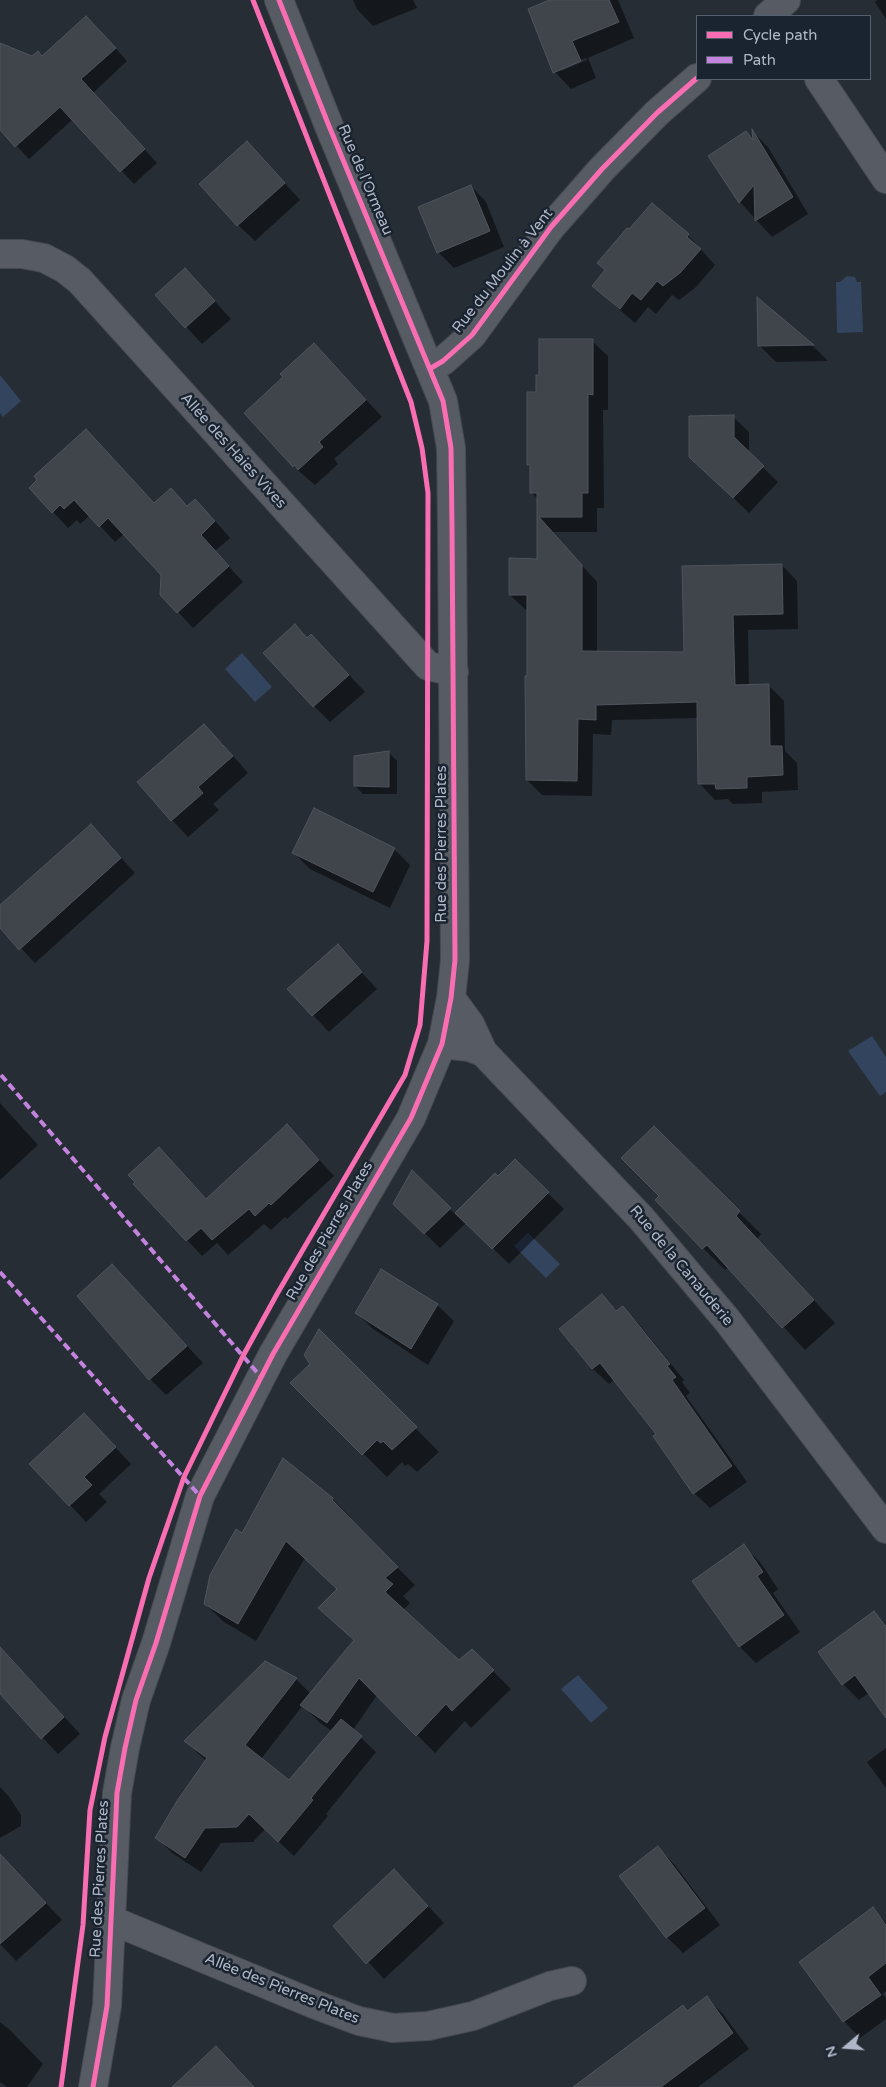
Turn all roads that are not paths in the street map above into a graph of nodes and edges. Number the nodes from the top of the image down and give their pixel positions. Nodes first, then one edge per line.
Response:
1 (279, 0) edge
2 (696, 79) edge
3 (820, 80) edge
4 (886, 179) edge
5 (0, 254) edge
6 (430, 368) junction
7 (454, 672) junction
8 (451, 998) junction
9 (442, 1044) junction
10 (484, 1052) junction
11 (886, 1529) edge
12 (111, 1920) junction
13 (572, 1981) dead end
14 (93, 2087) edge

1 - 6 street, Rue de l'Ormeau
2 - 6 street, Rue du Moulin à Vent
3 - 4 street
5 - 7 street, Allée des Haies Vives
6 - 7 street, Rue des Pierres Plates
7 - 8 street, Rue des Pierres Plates
8 - 9 street, Rue des Pierres Plates
8 - 10 street, Rue de la Canauderie
9 - 10 street
9 - 12 street, Rue des Pierres Plates
10 - 11 street, Rue de la Canauderie
12 - 13 street, Allée des Pierres Plates
12 - 14 street, Rue des Pierres Plates

